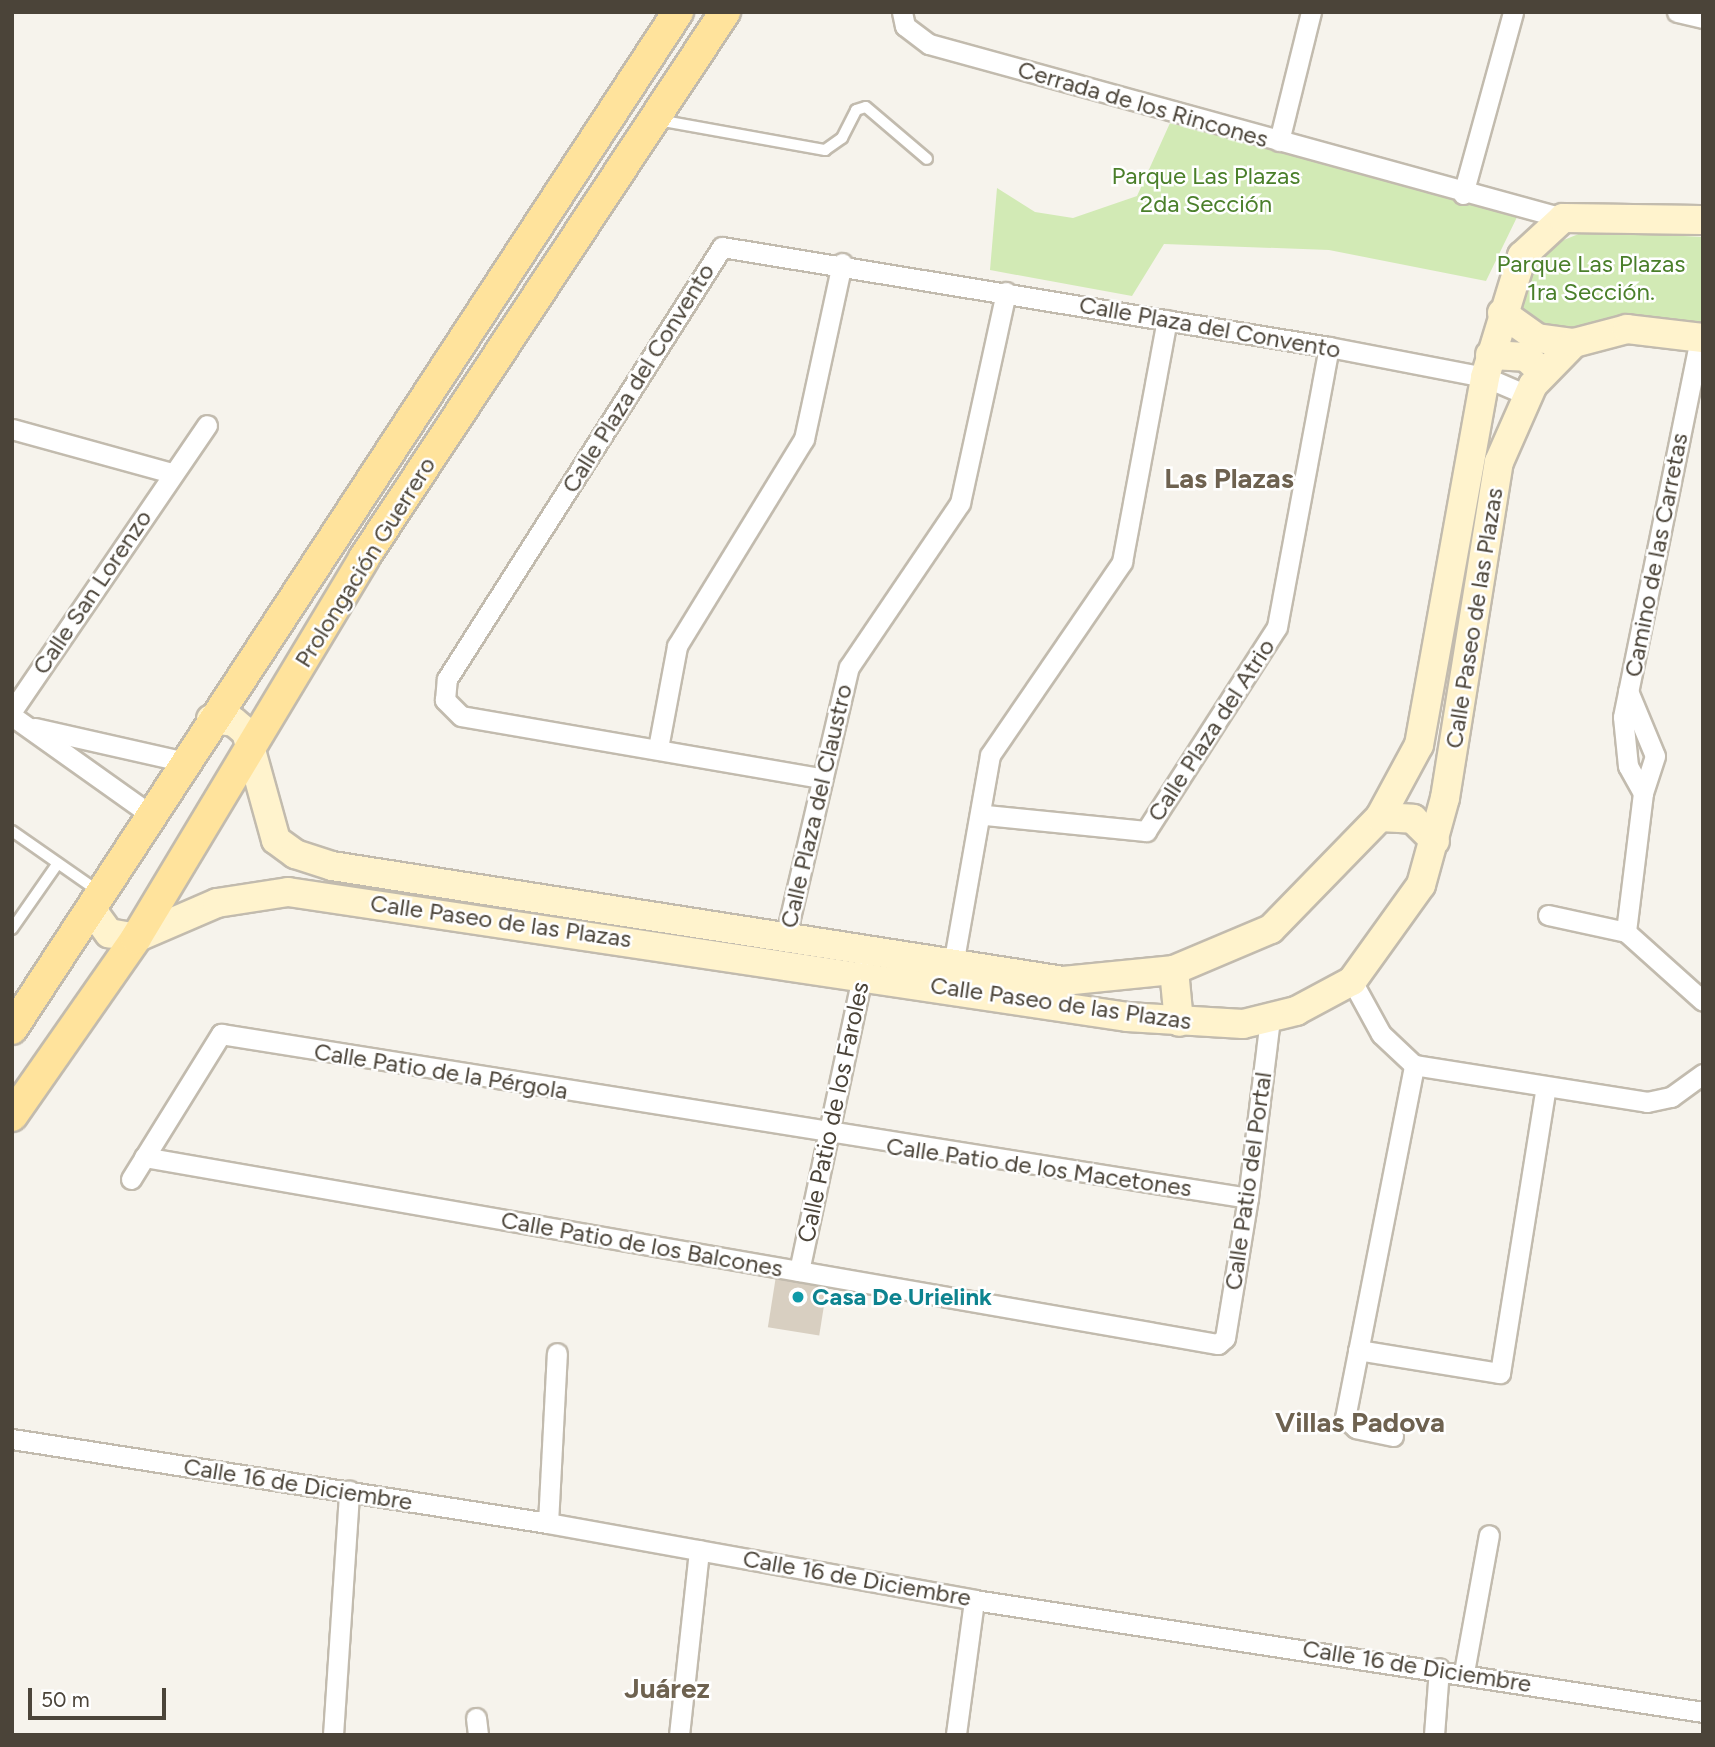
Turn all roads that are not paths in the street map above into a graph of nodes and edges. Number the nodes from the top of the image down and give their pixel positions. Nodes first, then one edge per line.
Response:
1 (678, 12) edge
2 (725, 12) edge
3 (902, 12) edge
4 (1311, 12) edge
5 (1513, 12) edge
6 (1677, 12) edge
7 (1703, 18) edge
8 (654, 119) junction
9 (1279, 141) junction
10 (926, 159) dead end
11 (1463, 194) junction
12 (1563, 218) junction
13 (1703, 220) edge
14 (842, 263) junction
15 (1006, 292) junction
16 (1502, 313) junction
17 (1167, 320) junction
18 (1701, 337) edge
19 (1574, 343) junction
20 (1329, 347) junction
21 (1487, 366) junction
22 (1535, 384) junction
23 (207, 425) dead end
24 (12, 429) edge
25 (172, 472) junction
26 (373, 472) junction
27 (407, 494) junction
28 (1628, 691) junction
29 (17, 718) edge
30 (211, 719) junction
31 (250, 748) junction
32 (658, 748) junction
33 (183, 761) junction
34 (820, 778) junction
35 (1643, 793) junction
36 (150, 814) junction
37 (985, 815) junction
38 (1380, 817) junction
39 (12, 831) edge
40 (1435, 841) junction
41 (58, 863) junction
42 (97, 902) junction
43 (1548, 915) dead end
44 (12, 929) edge
45 (1626, 932) junction
46 (136, 938) junction
47 (785, 939) junction
48 (865, 963) junction
49 (953, 965) junction
50 (1174, 970) junction
51 (1352, 981) junction
52 (1703, 1001) edge
53 (1270, 1020) junction
54 (1179, 1021) junction
55 (12, 1029) edge
56 (1414, 1065) junction
57 (1703, 1074) edge
58 (1546, 1087) junction
59 (12, 1116) edge
60 (830, 1135) junction
61 (144, 1157) junction
62 (131, 1179) dead end
63 (1248, 1198) junction
64 (799, 1271) junction
65 (1223, 1341) joint
66 (1358, 1350) junction
67 (557, 1353) dead end
68 (1393, 1436) dead end
69 (12, 1439) edge
70 (349, 1491) junction
71 (548, 1524) junction
72 (1489, 1535) dead end
73 (699, 1550) junction
74 (974, 1600) junction
75 (1439, 1668) junction
76 (1464, 1672) junction
77 (1703, 1712) edge
78 (956, 1734) edge
79 (333, 1735) edge
80 (679, 1735) edge
81 (1434, 1735) edge

1 - 26 main road, Prolongación Guerrero
2 - 8 main road, Prolongación Guerrero
3 - 9 street, Cerrada de los Rincones
4 - 9 street
5 - 11 street
6 - 7 street
8 - 10 lane
8 - 27 main road, Prolongación Guerrero
9 - 11 street, Cerrada de los Rincones
11 - 12 street, Cerrada de los Rincones
12 - 13 street
12 - 16 street, Calle Paseo de las Plazas
14 - 15 street, Calle Plaza del Convento
14 - 32 street
14 - 32 street, Calle Plaza del Convento
15 - 17 street, Calle Plaza del Convento
15 - 34 street, Calle Plaza del Claustro
16 - 19 street
16 - 21 street, Calle Paseo de las Plazas
17 - 20 street, Calle Plaza del Convento
17 - 37 street
18 - 19 street, Calle Paseo de las Plazas
18 - 28 street, Camino de las Carretas
19 - 22 street, Calle Paseo de las Plazas
20 - 21 street, Calle Plaza del Convento
20 - 37 street, Calle Plaza del Atrio
21 - 22 street
21 - 38 street, Calle Paseo de las Plazas
22 - 40 street, Calle Paseo de las Plazas
23 - 25 street, Calle San Lorenzo
24 - 25 street
25 - 29 street, Calle San Lorenzo
26 - 27 main road
26 - 30 main road, Prolongación Guerrero
27 - 31 main road, Prolongación Guerrero
28 - 35 street, Camino de las Carretas
28 - 35 street, Camino de las Carretas
29 - 33 street
29 - 36 street
30 - 31 street, Calle Paseo de las Plazas
30 - 33 main road, Prolongación Guerrero
31 - 46 main road, Prolongación Guerrero
31 - 47 street, Calle Paseo de las Plazas
32 - 34 street, Calle Plaza del Convento
33 - 36 main road, Prolongación Guerrero
34 - 47 street, Calle Plaza del Claustro
35 - 45 street, Camino de las Carretas
36 - 42 main road, Prolongación Guerrero
37 - 49 street
38 - 40 street
38 - 50 street, Calle Paseo de las Plazas
39 - 41 lane
40 - 51 street, Calle Paseo de las Plazas
41 - 42 lane
41 - 44 lane
42 - 46 street
42 - 55 main road, Prolongación Guerrero
43 - 45 street
45 - 52 street
46 - 48 street, Calle Paseo de las Plazas
46 - 59 main road, Prolongación Guerrero
47 - 48 street, Calle Paseo de las Plazas
48 - 49 street, Calle Paseo de las Plazas
48 - 54 street, Calle Paseo de las Plazas
48 - 60 street, Calle Patio de los Faroles
49 - 50 street, Calle Paseo de las Plazas
50 - 54 street
51 - 53 street, Calle Paseo de las Plazas
51 - 56 street
53 - 54 street, Calle Paseo de las Plazas
53 - 63 street, Calle Patio del Portal
56 - 58 street
56 - 66 street
57 - 58 street
58 - 66 street
60 - 61 street, Calle Patio de la Pérgola
60 - 63 street, Calle Patio de los Macetones
60 - 64 street, Calle Patio de los Faroles
61 - 62 street, Calle Patio de la Pérgola
61 - 64 street, Calle Patio de los Balcones
63 - 65 street, Calle Patio del Portal
64 - 65 street, Calle Patio de los Balcones
66 - 68 street
67 - 71 street
69 - 70 street, Calle 16 de Diciembre
70 - 71 street, Calle 16 de Diciembre
70 - 79 street
71 - 73 street, Calle 16 de Diciembre
72 - 76 street
73 - 74 street, Calle 16 de Diciembre
73 - 80 street
74 - 75 street, Calle 16 de Diciembre
74 - 78 street
75 - 76 street, Calle 16 de Diciembre
75 - 81 street
76 - 77 street, Calle 16 de Diciembre

